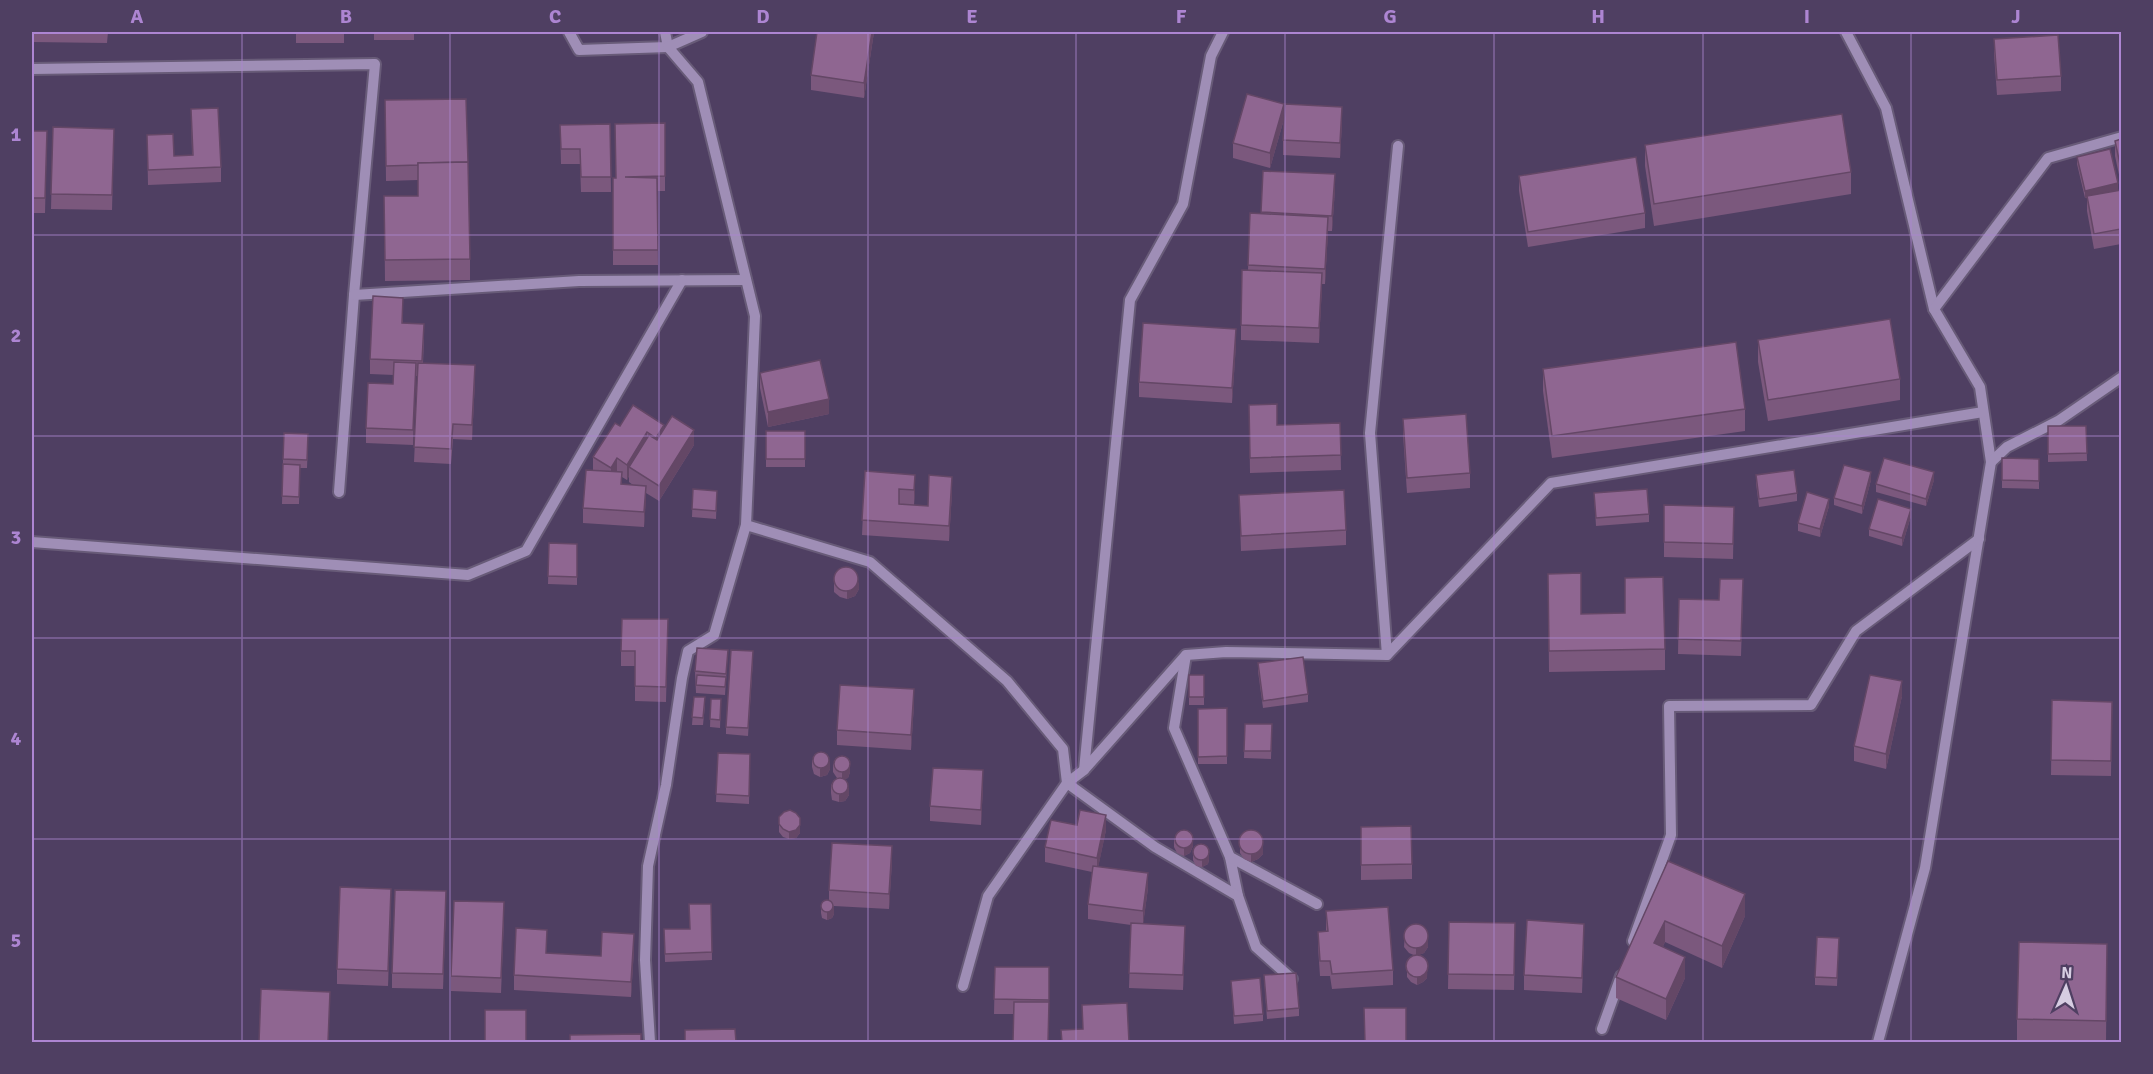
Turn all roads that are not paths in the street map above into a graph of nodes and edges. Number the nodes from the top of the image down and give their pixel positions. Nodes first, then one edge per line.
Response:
1 (569, 32) edge
2 (665, 32) edge
3 (702, 32) edge
4 (1222, 32) edge
5 (1846, 32) edge
6 (668, 47) junction
7 (32, 69) edge
8 (2121, 137) edge
9 (1398, 146) dead end
10 (681, 280) junction
11 (746, 280) junction
12 (354, 295) junction
13 (1934, 309) junction
14 (2121, 377) edge
15 (1983, 412) junction
16 (1992, 462) junction
17 (339, 492) dead end
18 (746, 525) junction
19 (1978, 539) junction
20 (32, 542) edge
21 (1186, 655) junction
22 (1387, 655) junction
23 (1084, 770) junction
24 (1067, 783) junction
25 (1230, 856) junction
26 (1238, 896) junction
27 (1317, 904) dead end
28 (1292, 979) edge
29 (963, 986) dead end
30 (1602, 1029) dead end
31 (650, 1042) edge
32 (1878, 1042) edge

1 - 6 street
2 - 6 street
3 - 6 street
4 - 23 street
5 - 13 street
6 - 11 street
7 - 12 street
8 - 13 street
9 - 22 street
10 - 11 street
10 - 12 street
10 - 20 street
11 - 18 street
12 - 17 street
13 - 15 street
14 - 16 street
15 - 16 street
15 - 22 street
16 - 19 street
18 - 24 street
18 - 31 street
19 - 30 street
19 - 32 street
21 - 22 street
21 - 23 street
21 - 25 street
23 - 24 street
24 - 26 street
24 - 29 street
25 - 26 street
25 - 27 street
26 - 28 street

